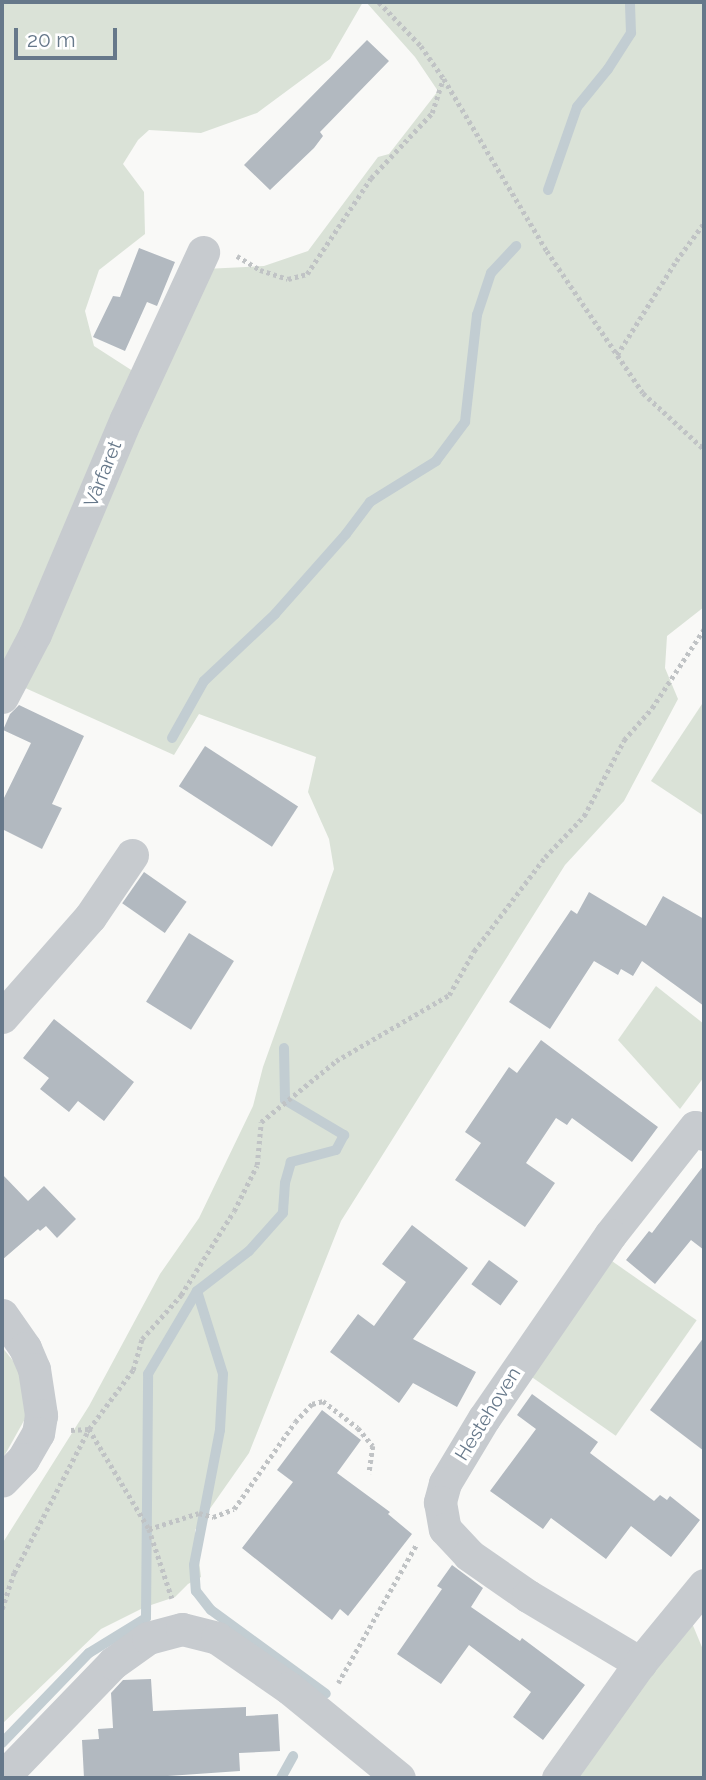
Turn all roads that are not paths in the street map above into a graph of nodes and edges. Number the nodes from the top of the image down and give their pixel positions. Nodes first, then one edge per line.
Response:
1 (218, 252) road end
2 (2, 697) edge
3 (132, 855) dead end
4 (2, 1017) edge
5 (704, 1134) edge
6 (2, 1315) edge
7 (2, 1481) edge
8 (704, 1585) edge
9 (640, 1663) junction
10 (2, 1778) edge
11 (399, 1778) edge
12 (558, 1778) edge

1 - 2 street, Vårfaret
3 - 4 street
5 - 9 street, Hestehoven
6 - 7 street
8 - 9 street
9 - 12 street
10 - 11 street

